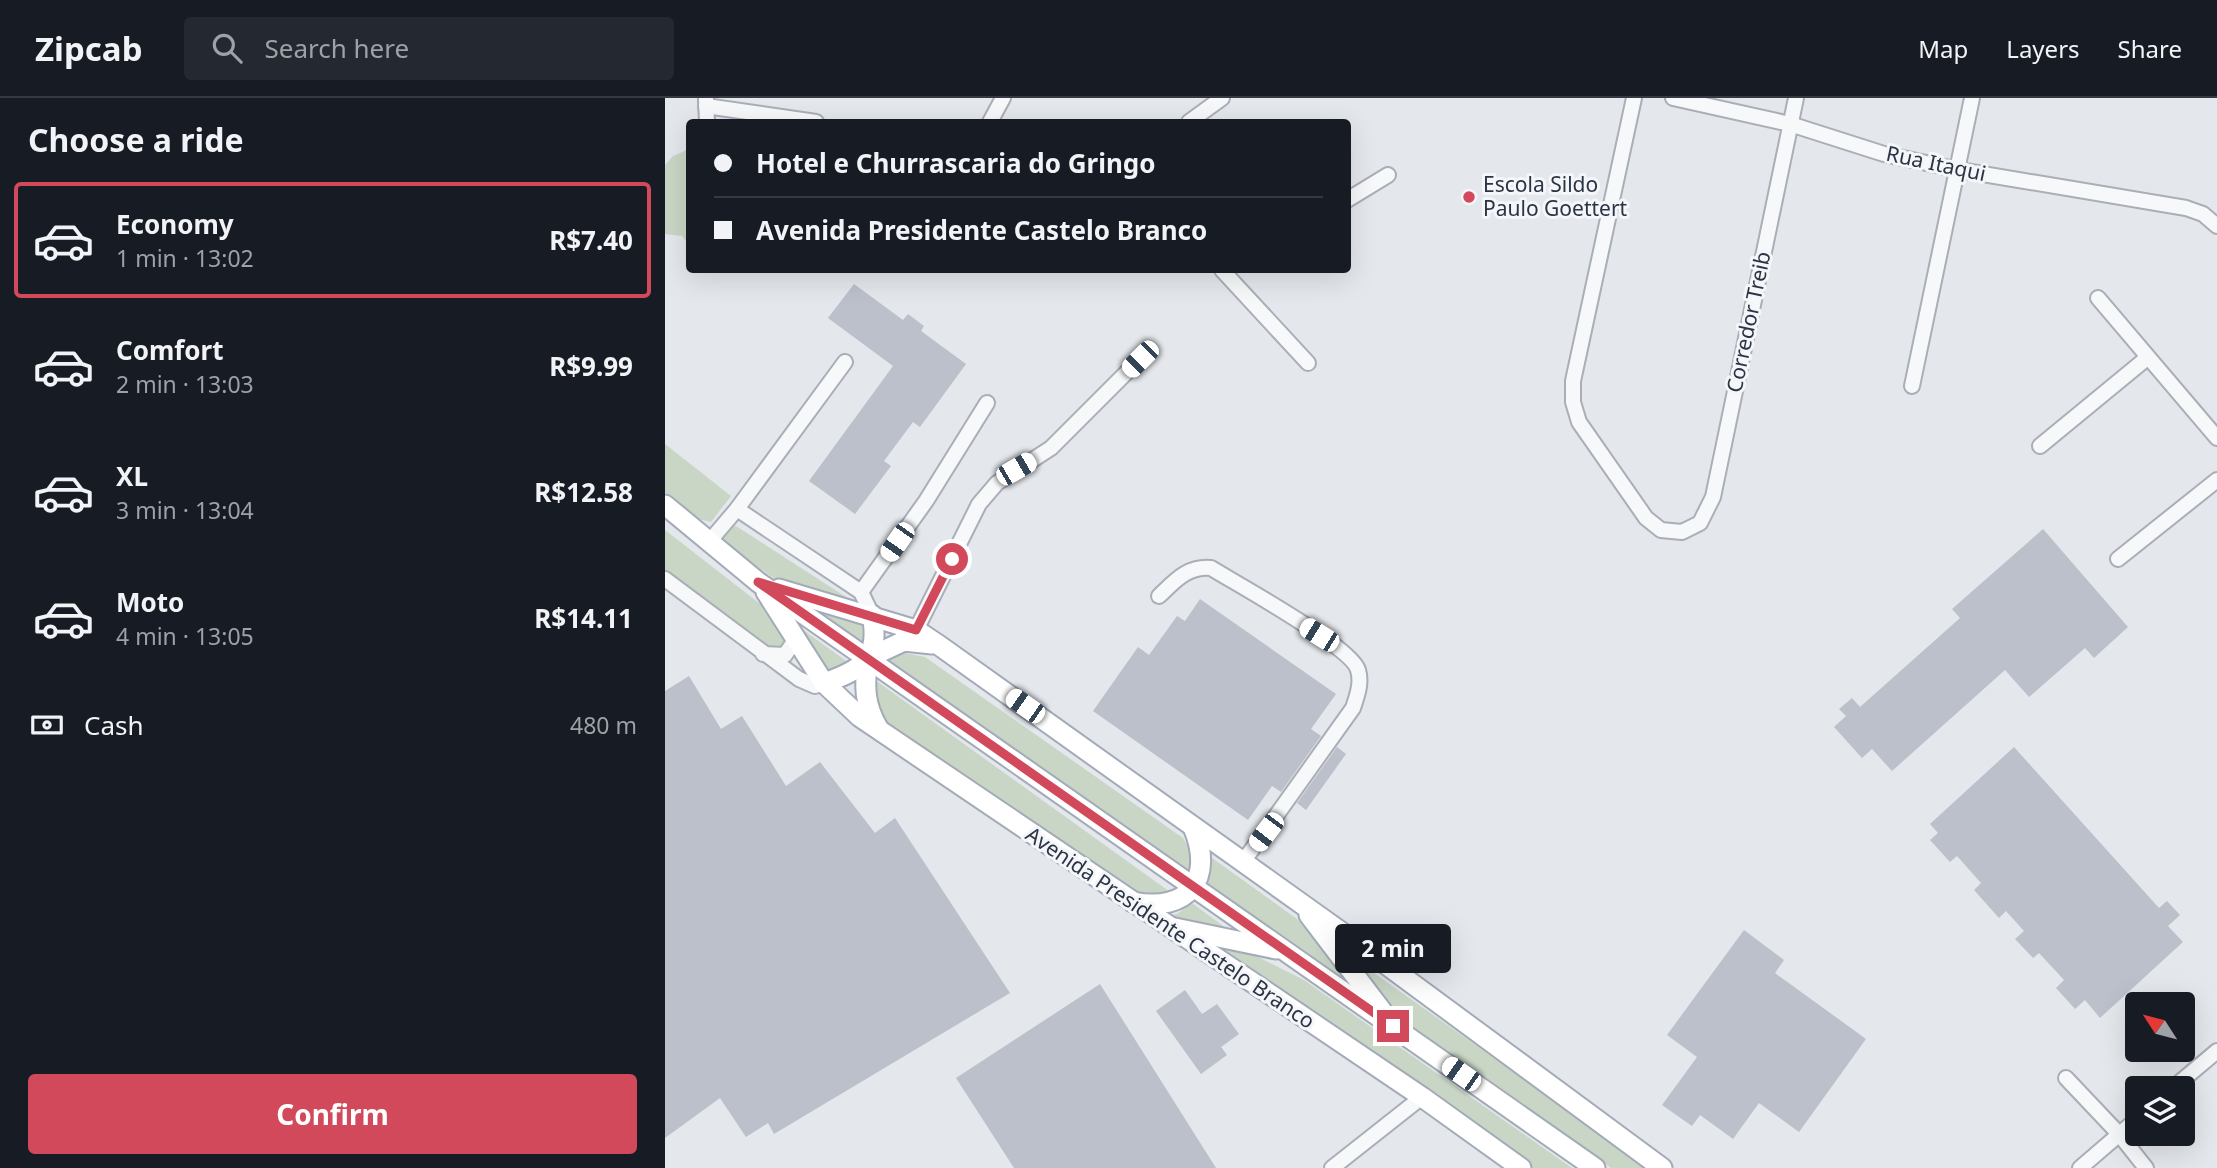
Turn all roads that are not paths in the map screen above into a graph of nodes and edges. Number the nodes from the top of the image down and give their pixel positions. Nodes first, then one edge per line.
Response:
1 (1003, 98) edge
2 (1222, 98) edge
3 (1634, 98) edge
4 (1673, 98) edge
5 (1796, 98) edge
6 (1972, 98) edge
7 (706, 102) edge
8 (800, 119) edge
9 (992, 119) edge
10 (1193, 119) edge
11 (1790, 124) junction
12 (1959, 170) junction
13 (1388, 175) dead end
14 (1351, 198) edge
15 (2217, 226) edge
16 (1228, 273) edge
17 (2098, 298) dead end
18 (2147, 358) junction
19 (1140, 359) dead end
20 (845, 362) dead end
21 (1308, 363) dead end
22 (1912, 386) dead end
23 (987, 403) dead end
24 (2217, 439) edge
25 (2040, 446) dead end
26 (2217, 480) edge
27 (665, 505) edge
28 (737, 509) junction
29 (708, 543) junction
30 (2118, 559) dead end
31 (665, 579) edge
32 (758, 582) junction
33 (861, 592) junction
34 (1159, 596) dead end
35 (872, 615) junction
36 (916, 630) junction
37 (797, 637) junction
38 (940, 646) junction
39 (762, 653) junction
40 (869, 658) junction
41 (824, 683) junction
42 (879, 728) junction
43 (1193, 827) junction
44 (1243, 862) junction
45 (1193, 887) junction
46 (1297, 900) junction
47 (1128, 901) junction
48 (1164, 925) junction
49 (1284, 951) junction
50 (1393, 1026) junction
51 (2217, 1051) edge
52 (2187, 1076) edge
53 (2066, 1078) dead end
54 (1422, 1097) junction
55 (2125, 1129) edge
56 (2119, 1134) junction
57 (1332, 1168) edge
58 (1521, 1168) edge
59 (1595, 1168) edge
60 (1662, 1168) edge
61 (2080, 1168) edge
62 (2146, 1168) edge

1 - 9 street
2 - 10 street
3 - 11 street, Corredor Treib
4 - 11 street, Rua Itaqui
5 - 11 street, Corredor Treib
6 - 12 street
7 - 8 street
11 - 12 street, Rua Itaqui
12 - 15 street, Rua Itaqui
12 - 22 street
13 - 14 street
16 - 21 street
17 - 18 street
18 - 24 street
18 - 25 street
19 - 36 street
20 - 28 street
23 - 33 street
26 - 30 street
27 - 29 main road, Avenida Presidente Castelo Branco
28 - 29 street
28 - 33 street
29 - 32 main road, Avenida Presidente Castelo Branco
31 - 39 street, Avenida Presidente Castelo Branco
32 - 35 main road, Avenida Presidente Castelo Branco
32 - 37 main road, Avenida Presidente Castelo Branco
32 - 40 main road, Avenida Presidente Castelo Branco
33 - 35 street
34 - 44 street
35 - 36 main road, Avenida Presidente Castelo Branco
35 - 40 main road
36 - 38 main road, Avenida Presidente Castelo Branco
37 - 39 street
37 - 41 main road, Avenida Presidente Castelo Branco
38 - 40 main road
38 - 43 main road, Avenida Presidente Castelo Branco
39 - 41 street, Avenida Presidente Castelo Branco
40 - 41 main road
40 - 42 main road
40 - 45 main road, Avenida Presidente Castelo Branco
41 - 42 main road, Avenida Presidente Castelo Branco
42 - 47 main road, Avenida Presidente Castelo Branco
43 - 44 main road, Avenida Presidente Castelo Branco
43 - 45 main road
44 - 46 main road, Avenida Presidente Castelo Branco
45 - 47 main road
45 - 49 main road, Avenida Presidente Castelo Branco
46 - 50 main road
46 - 60 main road, Avenida Presidente Castelo Branco
47 - 48 main road, Avenida Presidente Castelo Branco
48 - 49 main road
48 - 54 main road, Avenida Presidente Castelo Branco
49 - 50 main road, Avenida Presidente Castelo Branco
50 - 59 main road, Avenida Presidente Castelo Branco
51 - 52 street
53 - 56 street
54 - 57 street
54 - 58 main road, Avenida Presidente Castelo Branco
55 - 56 street
56 - 61 street
56 - 62 street

